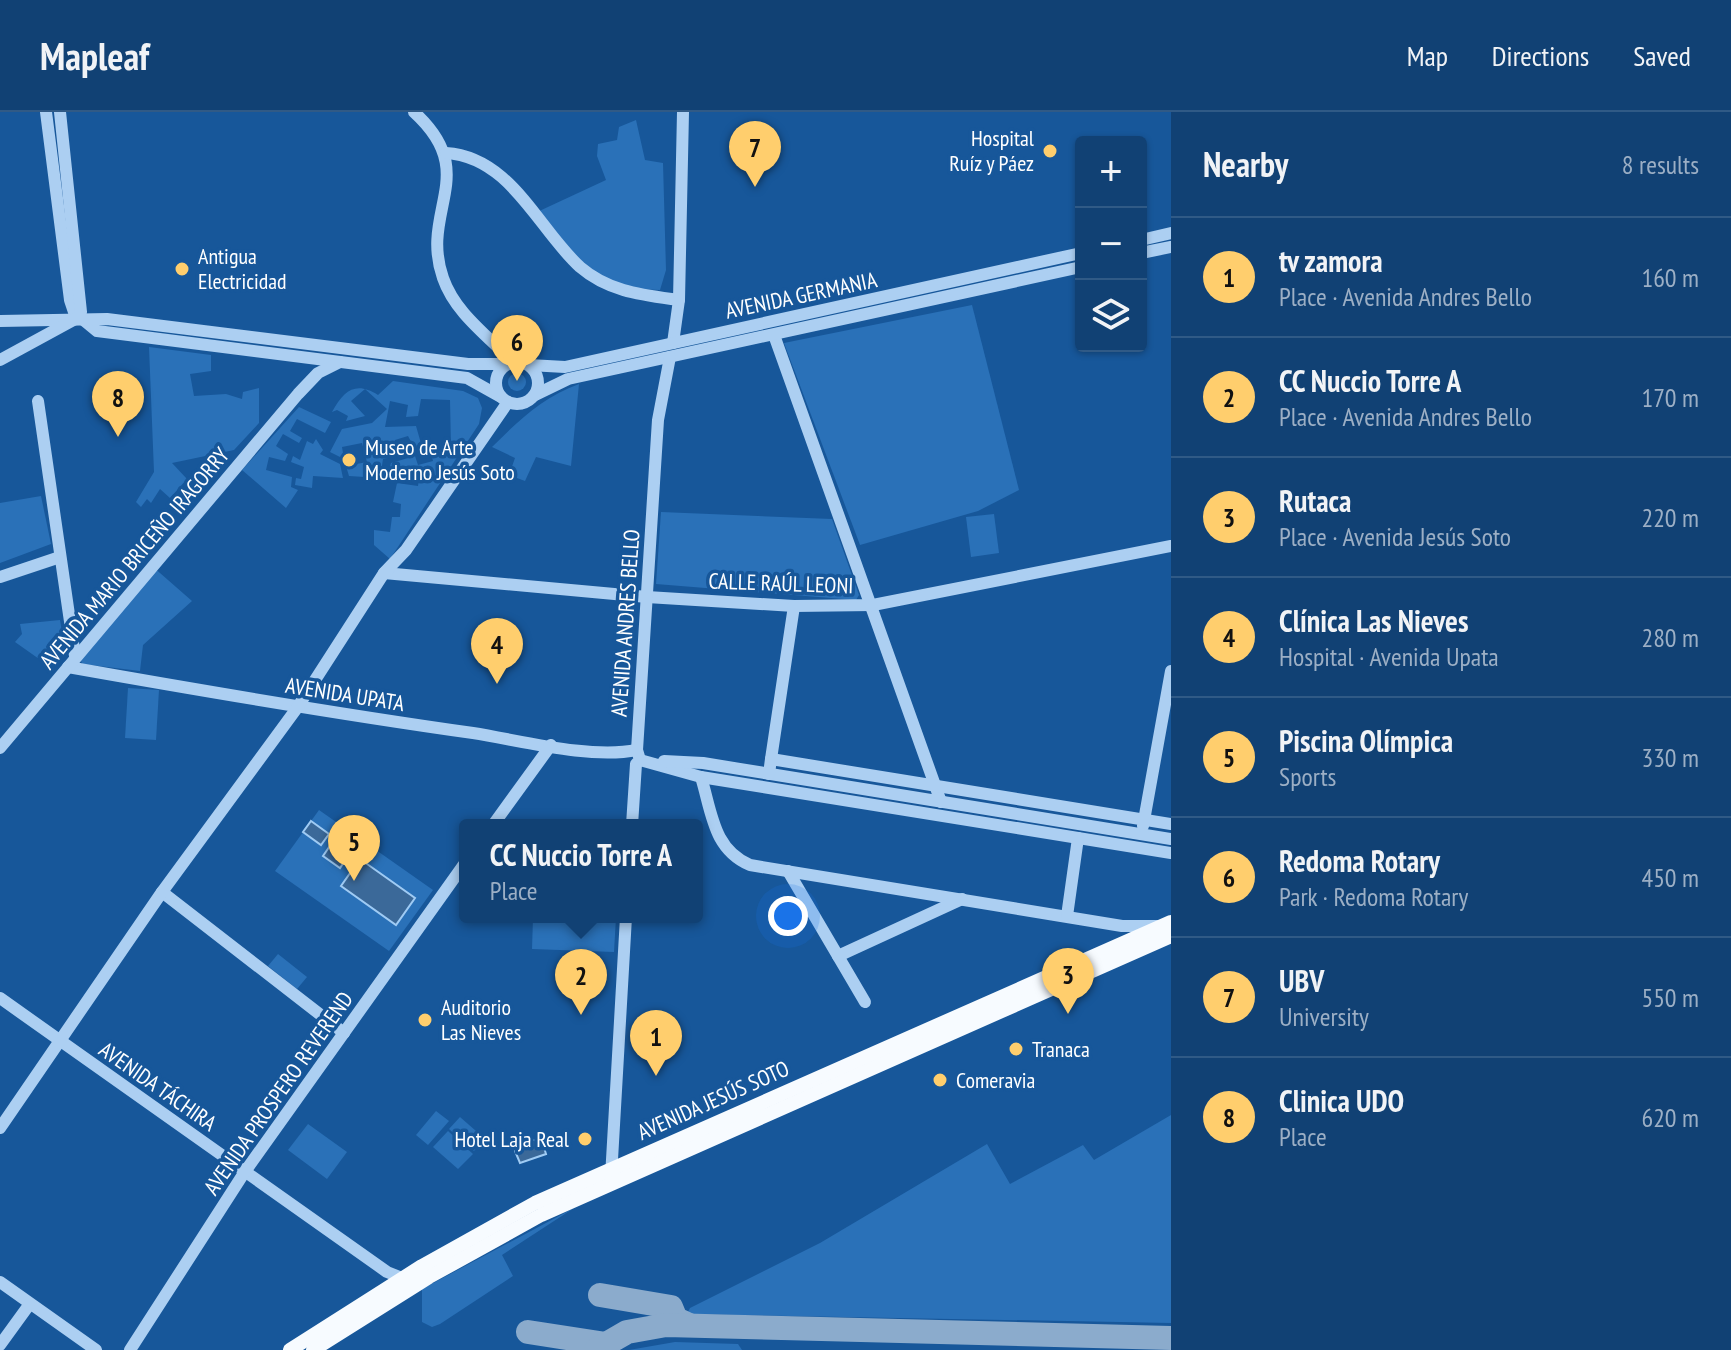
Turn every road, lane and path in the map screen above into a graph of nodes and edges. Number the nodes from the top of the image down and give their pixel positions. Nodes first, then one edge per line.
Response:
1 (46, 112) edge
2 (60, 112) edge
3 (414, 112) edge
4 (683, 112) edge
5 (446, 153) junction
6 (1171, 233) edge
7 (1147, 239) edge
8 (1171, 247) edge
9 (1147, 252) edge
10 (1075, 254) edge
11 (1075, 268) edge
12 (679, 300) junction
13 (79, 317) junction
14 (0, 321) edge
15 (774, 335) junction
16 (673, 343) junction
17 (300, 357) junction
18 (670, 357) junction
19 (0, 360) edge
20 (340, 362) junction
21 (511, 363) junction
22 (529, 365) junction
23 (298, 394) junction
24 (535, 395) junction
25 (505, 399) junction
26 (38, 401) dead end
27 (1171, 546) edge
28 (60, 557) junction
29 (384, 573) junction
30 (0, 577) edge
31 (647, 597) junction
32 (873, 605) junction
33 (794, 606) junction
34 (72, 661) junction
35 (1171, 671) edge
36 (297, 708) junction
37 (551, 745) junction
38 (0, 748) edge
39 (638, 758) junction
40 (771, 759) junction
41 (769, 774) junction
42 (701, 777) junction
43 (938, 786) junction
44 (941, 802) junction
45 (497, 819) edge
46 (633, 819) edge
47 (1145, 819) junction
48 (1171, 824) edge
49 (1140, 834) junction
50 (1078, 838) junction
51 (1171, 839) edge
52 (1171, 853) edge
53 (459, 871) edge
54 (788, 871) junction
55 (162, 892) junction
56 (962, 899) junction
57 (1067, 916) junction
58 (626, 923) edge
59 (1168, 928) edge
60 (838, 956) junction
61 (0, 998) edge
62 (865, 1002) dead end
63 (344, 1033) junction
64 (59, 1040) junction
65 (0, 1128) edge
66 (245, 1172) junction
67 (611, 1176) junction
68 (0, 1282) edge
69 (404, 1285) junction
70 (29, 1305) junction
71 (0, 1345) edge
72 (96, 1350) edge
73 (130, 1350) edge
74 (290, 1350) edge
75 (313, 1350) edge

1 - 13 street
2 - 13 street
3 - 5 street
4 - 12 street
5 - 12 street
5 - 21 street
6 - 7 street
8 - 9 street
10 - 16 street, AVENIDA GERMANIA
11 - 15 street, AVENIDA GERMANIA
12 - 16 street
13 - 14 street
13 - 17 street
13 - 19 street
13 - 21 street
15 - 18 street, AVENIDA GERMANIA
15 - 32 street
16 - 22 street, AVENIDA GERMANIA
17 - 20 street
17 - 23 street
18 - 24 street, AVENIDA GERMANIA
18 - 31 street, AVENIDA ANDRES BELLO
20 - 23 street, AVENIDA MARIO BRICEÑO IRAGORRY
20 - 25 street
21 - 22 street
21 - 25 street
22 - 24 street
23 - 34 street, AVENIDA MARIO BRICEÑO IRAGORRY
24 - 25 street
25 - 29 street
26 - 28 street
27 - 32 street, CALLE RAÚL LEONI
28 - 30 street
28 - 34 street
29 - 31 street, CALLE RAÚL LEONI
29 - 36 street
31 - 33 street, CALLE RAÚL LEONI
31 - 39 street, AVENIDA ANDRES BELLO
32 - 33 street, CALLE RAÚL LEONI
32 - 43 street
33 - 40 street
34 - 36 street, AVENIDA UPATA
34 - 38 street, AVENIDA MARIO BRICEÑO IRAGORRY
35 - 47 street
36 - 37 street, AVENIDA UPATA
36 - 55 street
37 - 39 street, AVENIDA UPATA
37 - 45 street
39 - 41 street
39 - 42 street
39 - 46 street, AVENIDA ANDRES BELLO
40 - 41 street
40 - 43 street
41 - 44 street
42 - 50 street
42 - 54 street
43 - 44 street
43 - 47 street
44 - 49 street
47 - 48 street
47 - 49 street
49 - 51 street
50 - 52 street
50 - 57 street
53 - 63 street, AVENIDA PROSPERO REVEREND
54 - 56 street
54 - 60 street
55 - 63 street
55 - 64 street
56 - 57 street
56 - 60 street
57 - 59 street
58 - 67 street
59 - 67 main road, AVENIDA JESÚS SOTO
60 - 62 street
61 - 64 street, AVENIDA TÁCHIRA
63 - 66 street, AVENIDA PROSPERO REVEREND
64 - 65 street
64 - 66 street, AVENIDA TÁCHIRA
66 - 69 street, AVENIDA TÁCHIRA
66 - 73 street, AVENIDA PROSPERO REVEREND
67 - 69 main road, AVENIDA JESÚS SOTO
68 - 70 street
69 - 74 main road, AVENIDA JESÚS SOTO
69 - 75 main road, AVENIDA JESÚS SOTO
70 - 71 street
70 - 72 street

